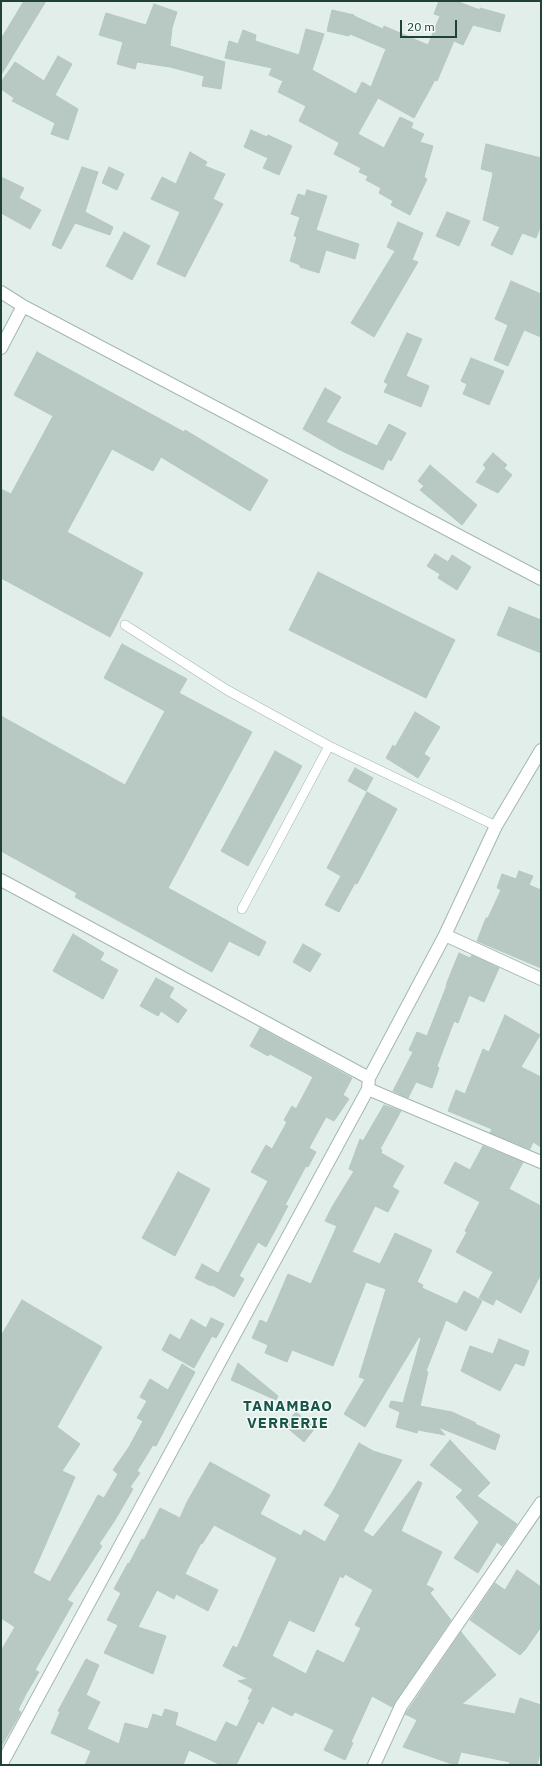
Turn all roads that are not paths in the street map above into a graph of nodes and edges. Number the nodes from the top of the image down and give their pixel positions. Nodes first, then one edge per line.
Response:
1 (1, 292) edge
2 (23, 306) junction
3 (1, 348) edge
4 (541, 579) edge
5 (124, 625) dead end
6 (329, 746) junction
7 (541, 750) edge
8 (496, 826) junction
9 (1, 880) edge
10 (242, 909) dead end
11 (445, 935) junction
12 (541, 979) edge
13 (368, 1083) junction
14 (541, 1162) edge
15 (541, 1503) edge
16 (1, 1764) edge
17 (374, 1765) edge

1 - 2 street
2 - 3 street
2 - 4 street
5 - 6 lane
6 - 8 lane
6 - 10 lane
7 - 8 street
8 - 11 street
9 - 13 street
11 - 12 street
11 - 13 street
13 - 14 street
13 - 16 street
15 - 17 street

